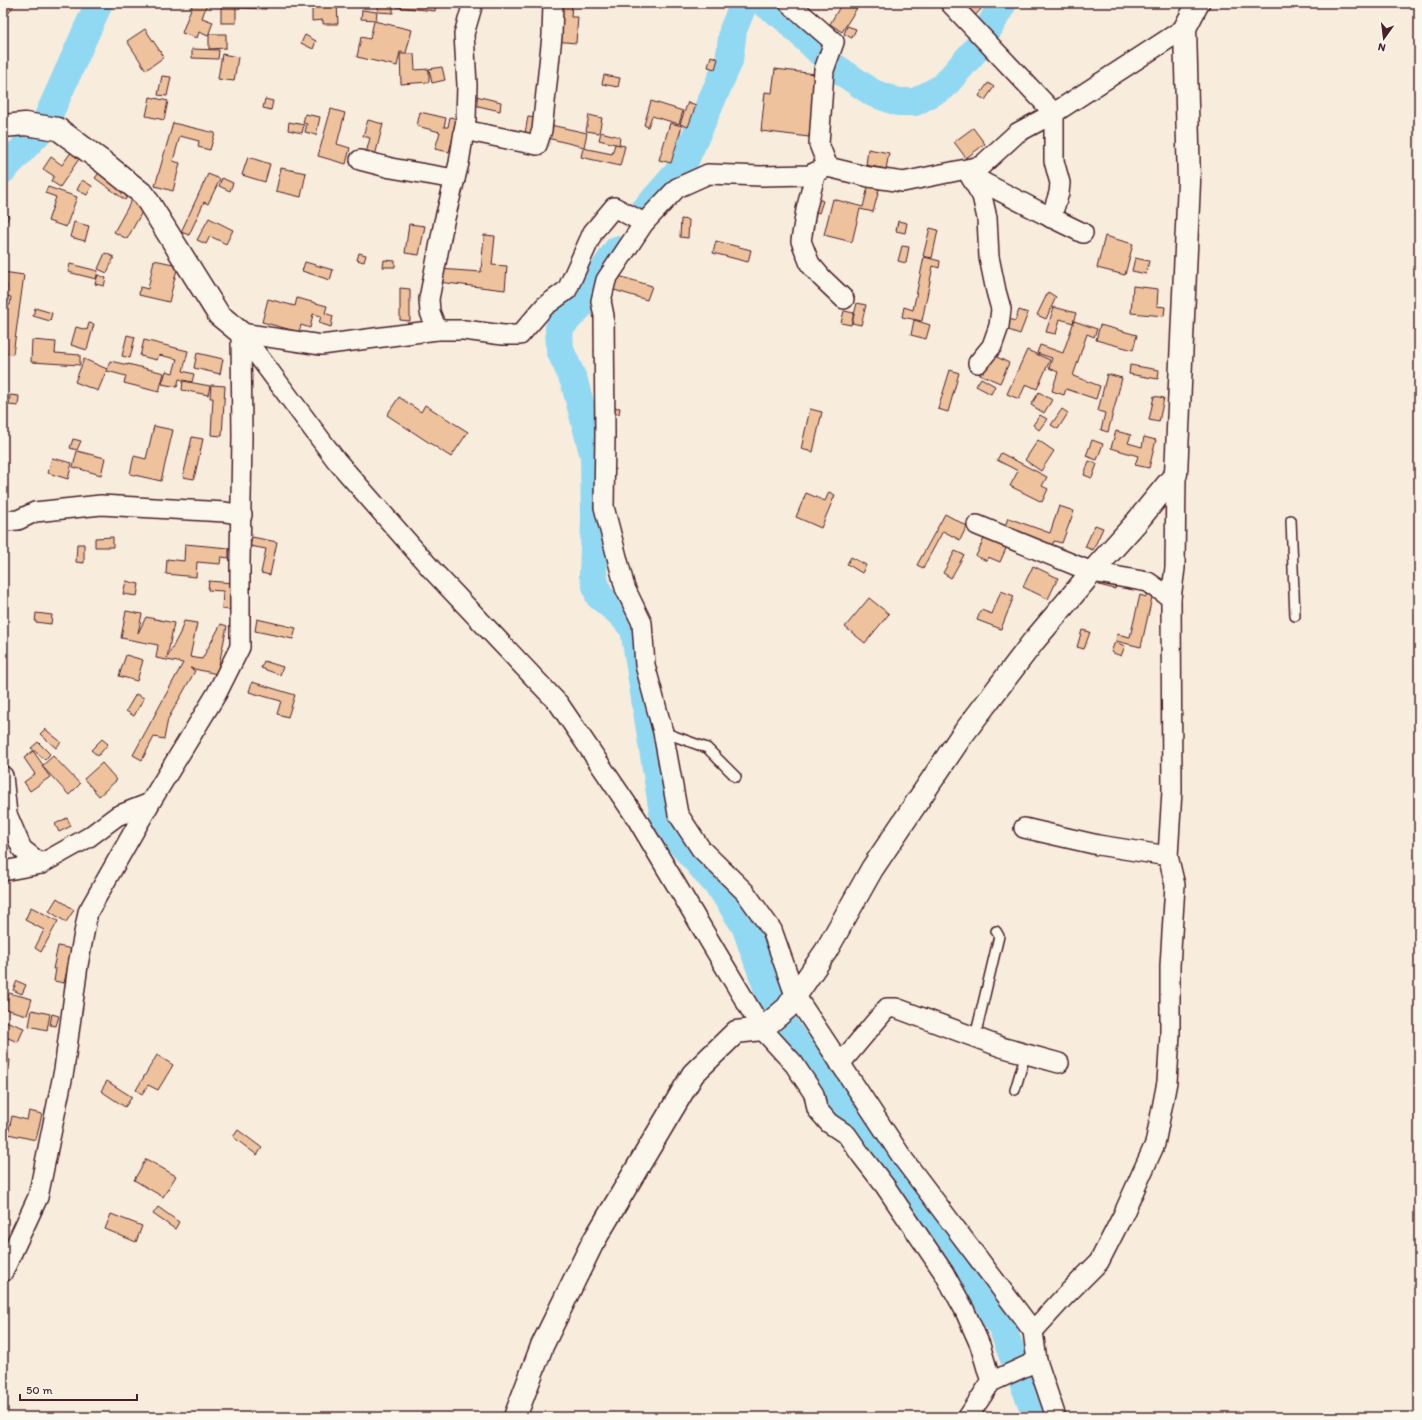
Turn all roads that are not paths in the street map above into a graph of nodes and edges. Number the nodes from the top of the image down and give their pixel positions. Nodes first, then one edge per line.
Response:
1 (473, 3) edge
2 (553, 3) edge
3 (789, 3) edge
4 (950, 3) edge
5 (1198, 3) edge
6 (1185, 28) junction
7 (1054, 113) junction
8 (3, 126) edge
9 (464, 130) junction
10 (360, 160) dead end
11 (822, 169) junction
12 (966, 173) junction
13 (455, 179) junction
14 (1051, 218) junction
15 (644, 223) junction
16 (1083, 233) dead end
17 (844, 299) dead end
18 (437, 330) junction
19 (241, 333) junction
20 (978, 363) dead end
21 (1176, 474) junction
22 (242, 514) junction
23 (1290, 520) dead end
24 (3, 521) edge
25 (977, 525) dead end
26 (1092, 572) junction
27 (1171, 598) junction
28 (1295, 616) dead end
29 (663, 732) junction
30 (3, 776) edge
31 (736, 777) dead end
32 (150, 803) junction
33 (1024, 828) dead end
34 (1168, 856) junction
35 (41, 864) junction
36 (3, 871) edge
37 (996, 931) dead end
38 (795, 995) junction
39 (762, 1029) junction
40 (975, 1037) junction
41 (1026, 1053) junction
42 (1059, 1063) dead end
43 (840, 1064) junction
44 (1015, 1090) dead end
45 (3, 1272) edge
46 (1033, 1331) junction
47 (1037, 1361) junction
48 (991, 1382) junction
49 (515, 1417) edge
50 (968, 1417) edge
51 (1056, 1417) edge

1 - 9 street
2 - 9 street
3 - 11 street
4 - 7 street
5 - 6 street
6 - 7 street
6 - 21 street
7 - 12 street
7 - 14 street
8 - 19 street
9 - 13 street
10 - 13 street
11 - 12 street
11 - 15 street
11 - 17 street
12 - 14 street
12 - 20 street
13 - 18 street
14 - 16 street
15 - 18 street
15 - 29 street
18 - 19 street
19 - 22 street
19 - 39 street
21 - 26 street
21 - 27 street
22 - 24 street
22 - 32 street
23 - 28 lane
25 - 26 street
26 - 27 street
26 - 38 street
27 - 34 street
29 - 31 lane
29 - 38 street
30 - 35 street
32 - 35 street
32 - 45 street
33 - 34 street
34 - 46 street
35 - 36 street
37 - 40 lane
38 - 39 street
38 - 43 street
39 - 48 street
39 - 49 street
40 - 41 street
40 - 43 street
41 - 42 street
41 - 44 lane
43 - 46 street
46 - 47 street
47 - 48 street
47 - 51 street
48 - 50 street

